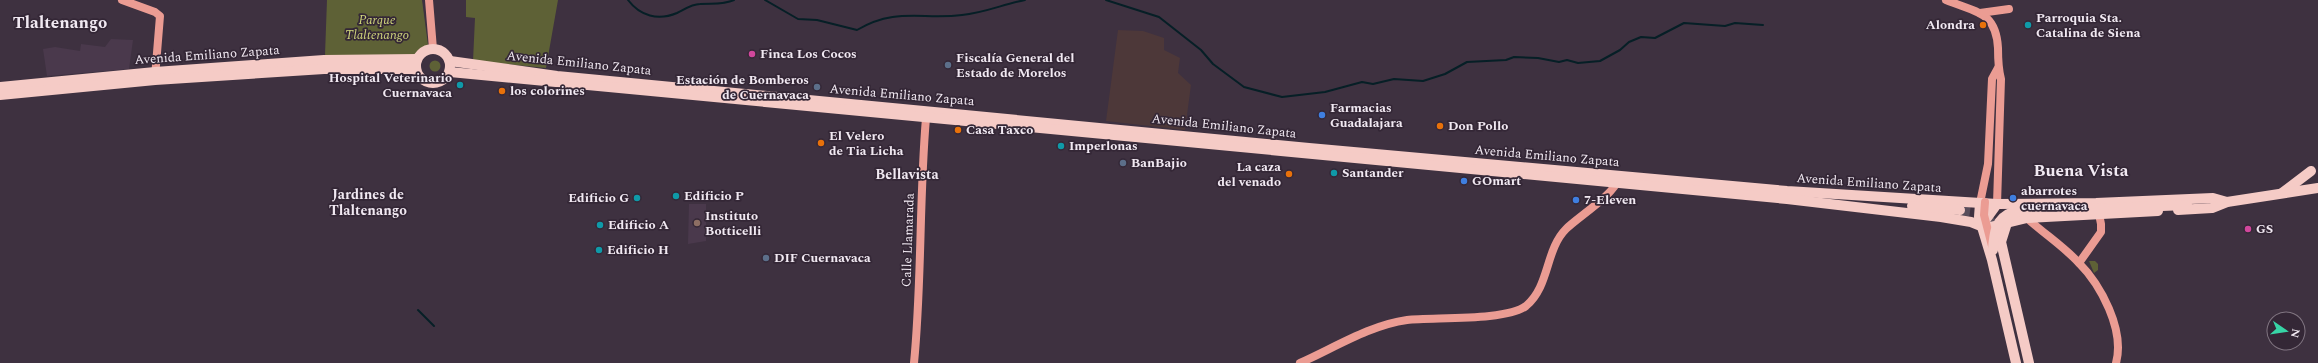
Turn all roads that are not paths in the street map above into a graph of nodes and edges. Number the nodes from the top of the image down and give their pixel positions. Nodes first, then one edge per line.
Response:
1 (122, 0) edge
2 (429, 0) edge
3 (1946, 0) edge
4 (2009, 10) dead end
5 (1980, 13) junction
6 (433, 49) junction
7 (450, 61) junction
8 (417, 64) junction
9 (1998, 68) junction
10 (450, 72) junction
11 (155, 76) junction
12 (0, 87) edge
13 (661, 89) junction
14 (696, 92) junction
15 (0, 95) edge
16 (926, 118) junction
17 (1039, 125) junction
18 (2311, 171) dead end
19 (1618, 179) junction
20 (2318, 188) edge
21 (1787, 191) junction
22 (2280, 195) junction
23 (2228, 202) junction
24 (1980, 203) junction
25 (2034, 203) junction
26 (2096, 203) junction
27 (1997, 204) junction
28 (1960, 210) tunnel mouth
29 (2099, 214) junction
30 (2027, 218) junction
31 (1977, 222) junction
32 (2007, 223) junction
33 (2003, 235) junction
34 (1993, 248) junction
35 (2079, 263) junction
36 (914, 363) edge
37 (1300, 363) edge
38 (2016, 363) edge
39 (2020, 363) edge
40 (2024, 363) edge
41 (2029, 363) edge
42 (2116, 363) edge

1 - 11 street
2 - 6 street
3 - 5 street
4 - 5 street
5 - 9 street
6 - 7 main road
6 - 8 main road
7 - 10 main road
7 - 13 main road, Avenida Emiliano Zapata
8 - 10 main road
8 - 11 main road, Avenida Emiliano Zapata
9 - 24 street
9 - 27 street
9 - 34 street, bridge
10 - 13 main road, Avenida Emiliano Zapata
11 - 12 main road, Avenida Emiliano Zapata
11 - 15 main road, Avenida Emiliano Zapata
13 - 14 main road, Avenida Emiliano Zapata
14 - 16 main road, Avenida Emiliano Zapata
14 - 17 main road, Avenida Emiliano Zapata
16 - 17 main road, Avenida Emiliano Zapata
16 - 36 street, Calle Llamarada
17 - 19 main road, Avenida Emiliano Zapata
18 - 22 main road
19 - 21 main road, Avenida Emiliano Zapata
19 - 31 main road, Avenida Emiliano Zapata
19 - 37 street
20 - 22 main road
21 - 24 main road, Avenida Emiliano Zapata
21 - 28 main road
22 - 23 main road
23 - 26 main road, Avenida Emiliano Zapata
23 - 29 main road, Avenida Emiliano Zapata
23 - 34 main road, bridge
24 - 27 main road, Avenida Emiliano Zapata
24 - 31 main road
25 - 26 main road, Avenida Emiliano Zapata
25 - 27 main road, Avenida Emiliano Zapata
25 - 30 main road
26 - 29 street
27 - 31 main road
27 - 32 main road
29 - 30 main road, Avenida Emiliano Zapata
29 - 35 street
30 - 32 main road, Avenida Emiliano Zapata
30 - 35 street
31 - 32 main road, Avenida Emiliano Zapata
31 - 34 main road
32 - 33 main road
33 - 34 main road
33 - 41 main road
34 - 38 main road
34 - 39 main road
34 - 40 main road
35 - 42 street

